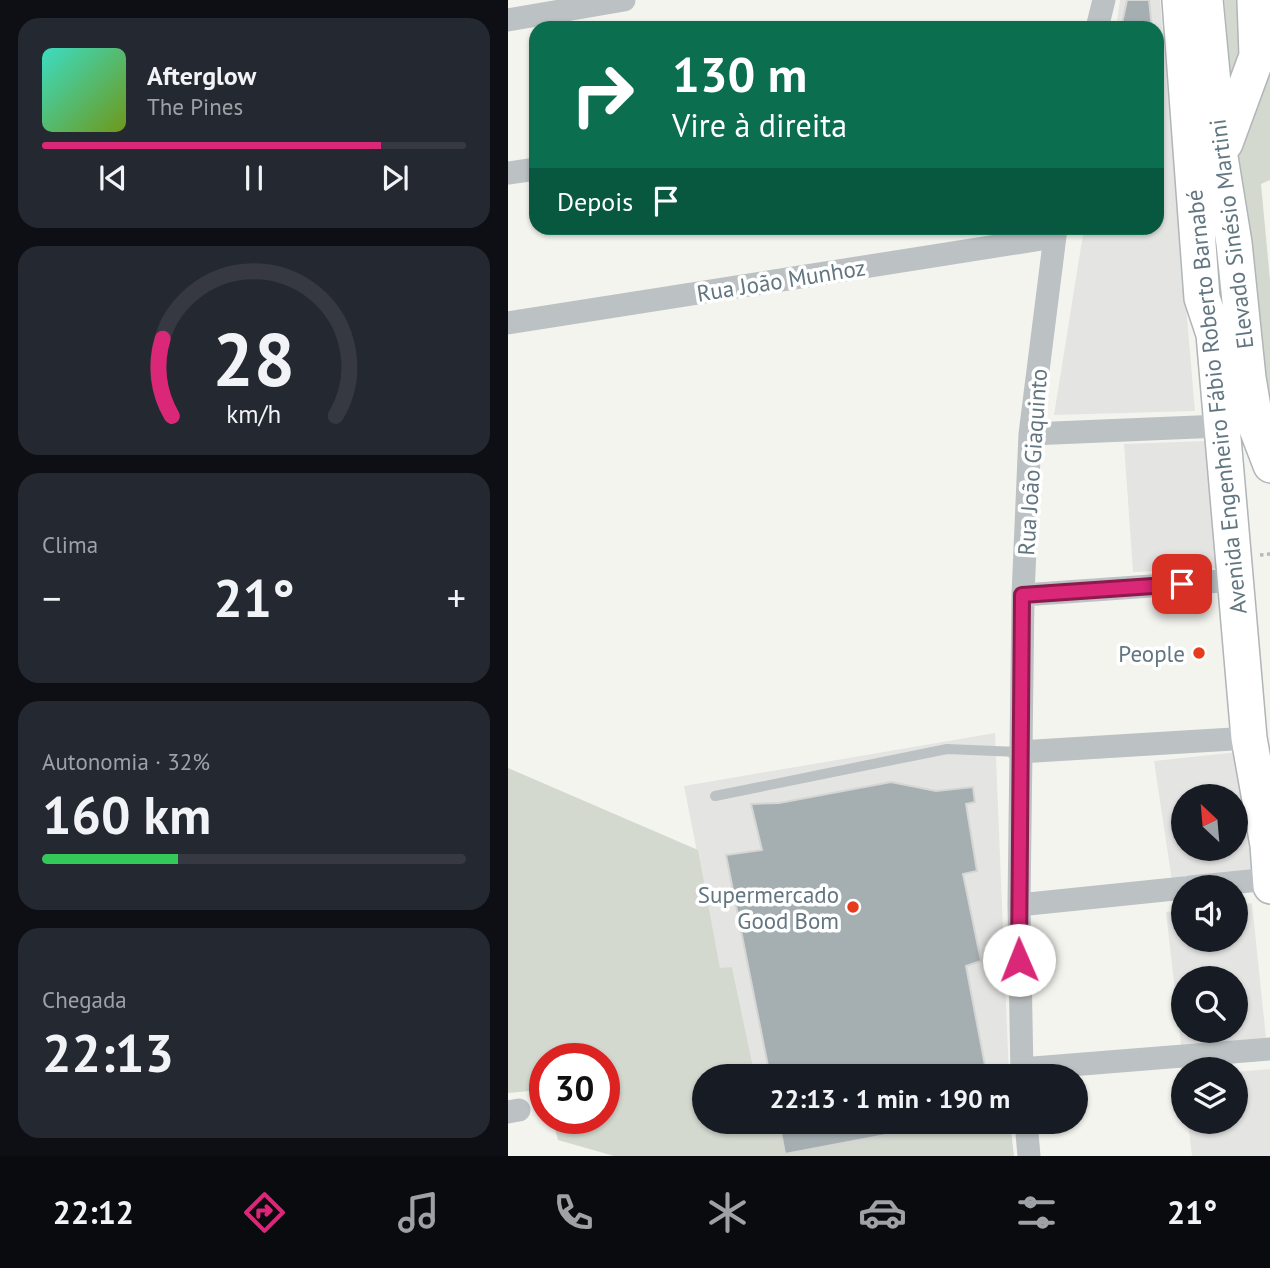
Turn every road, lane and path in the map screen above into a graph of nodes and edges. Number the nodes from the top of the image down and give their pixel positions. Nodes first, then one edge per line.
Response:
1 (624, 0) edge
2 (1104, 0) edge
3 (1180, 0) edge
4 (1205, 0) edge
5 (1255, 0) edge
6 (508, 20) edge
7 (1099, 21) edge
8 (1220, 157) junction
9 (529, 170) edge
10 (508, 173) edge
11 (1037, 235) edge
12 (1055, 235) edge
13 (508, 323) edge
14 (1214, 334) junction
15 (1221, 426) junction
16 (1030, 434) junction
17 (1270, 465) edge
18 (1236, 580) junction
19 (1022, 595) junction
20 (1249, 738) junction
21 (1019, 752) junction
22 (715, 796) dead end
23 (1269, 837) edge
24 (1270, 879) edge
25 (1248, 881) edge
26 (1270, 886) edge
27 (1171, 889) edge
28 (1018, 905) junction
29 (1270, 1049) edge
30 (1022, 1064) edge
31 (1088, 1067) edge
32 (1027, 1134) edge
33 (1029, 1156) edge

1 - 6 street
2 - 7 street
3 - 14 main road, Avenida Engenheiro Fábio Roberto Barnabé
4 - 8 main road, Elevado Sinésio Martini
5 - 8 main road
8 - 14 main road
8 - 17 main road, Elevado Sinésio Martini
9 - 10 street
11 - 13 street, Rua João Munhoz
12 - 16 street, Rua João Giaquinto
14 - 15 main road, Avenida Engenheiro Fábio Roberto Barnabé
15 - 16 street
15 - 18 main road, Avenida Engenheiro Fábio Roberto Barnabé
16 - 19 street, Rua João Giaquinto
18 - 19 street
18 - 20 main road, Avenida Engenheiro Fábio Roberto Barnabé
19 - 21 street, Rua João Giaquinto
20 - 21 street
20 - 23 main road, Avenida Engenheiro Fábio Roberto Barnabé
21 - 22 lane
21 - 28 street, Rua João Giaquinto
23 - 24 main road, Avenida Engenheiro Fábio Roberto Barnabé
24 - 25 street
24 - 26 main road, Avenida Engenheiro Fábio Roberto Barnabé
27 - 28 street
28 - 30 street, Rua João Giaquinto
29 - 31 street
32 - 33 street

